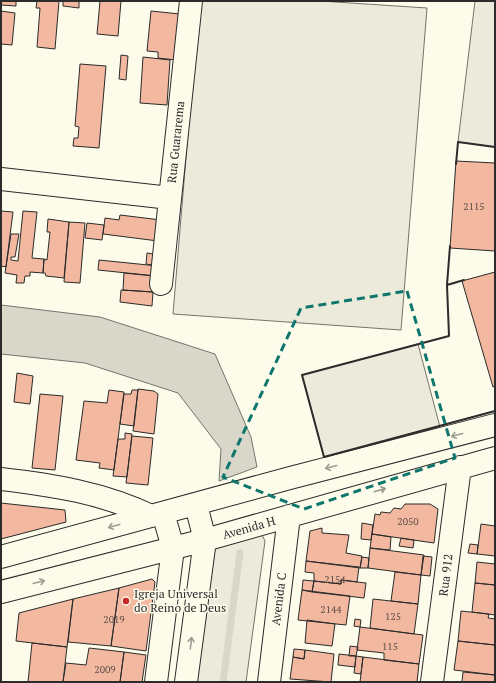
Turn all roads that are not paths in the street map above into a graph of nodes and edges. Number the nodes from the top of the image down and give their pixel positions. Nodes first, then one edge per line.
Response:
1 (191, 1) edge
2 (1, 179) edge
3 (170, 198) junction
4 (161, 284) dead end
5 (495, 425) edge
6 (495, 458) edge
7 (460, 467) junction
8 (1, 479) edge
9 (196, 505) junction
10 (157, 515) junction
11 (289, 516) junction
12 (205, 540) junction
13 (173, 548) junction
14 (1, 556) edge
15 (1, 592) edge
16 (156, 682) edge
17 (186, 682) edge
18 (269, 682) edge
19 (432, 682) edge

1 - 3 street, Rua Guararema
2 - 3 street
3 - 4 street, Rua Guararema
5 -> 9 street
6 - 7 street, Avenida H
11 -> 7 street, Avenida H
7 - 19 street, Rua 912
8 - 10 street
9 - 10 street
9 - 12 street
10 - 13 street
10 -> 14 street
11 - 12 street, Avenida H
11 - 18 street, Avenida C
12 - 13 street, Avenida H
17 -> 12 street
15 -> 13 street, Avenida H
13 - 16 street

